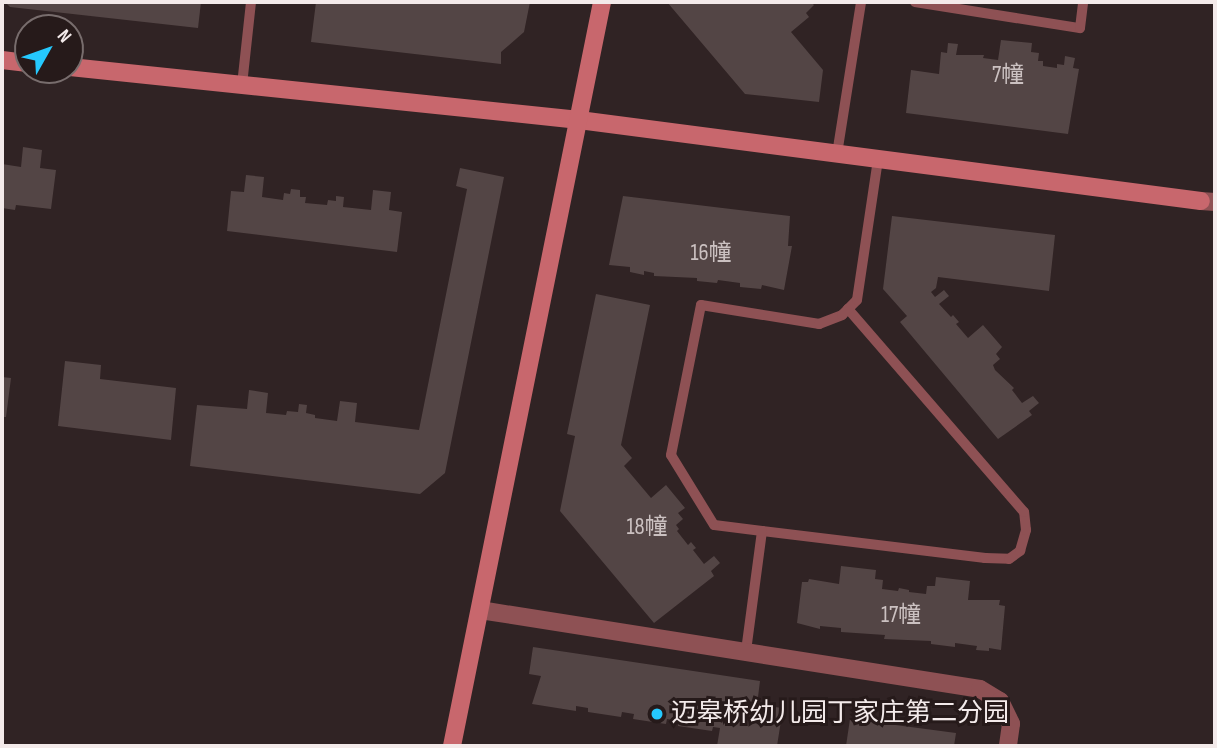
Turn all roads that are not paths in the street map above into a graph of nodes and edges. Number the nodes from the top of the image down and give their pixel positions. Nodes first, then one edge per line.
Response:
1 (251, 2) edge
2 (602, 2) edge
3 (861, 2) edge
4 (915, 2) edge
5 (1083, 2) edge
6 (84, 68) edge
7 (242, 85) junction
8 (579, 120) junction
9 (837, 154) junction
10 (878, 159) junction
11 (1208, 202) edge
12 (848, 309) junction
13 (762, 531) junction
14 (480, 610) junction
15 (746, 651) junction
16 (452, 746) edge
17 (1008, 746) edge

1 - 7 lane
2 - 8 street
3 - 9 lane
4 - 5 lane
6 - 7 street
7 - 8 street
8 - 9 street
8 - 14 street
9 - 10 street
10 - 11 street
10 - 12 lane
12 - 13 lane
12 - 13 lane
13 - 15 lane
14 - 15 street
14 - 16 street
15 - 17 street

